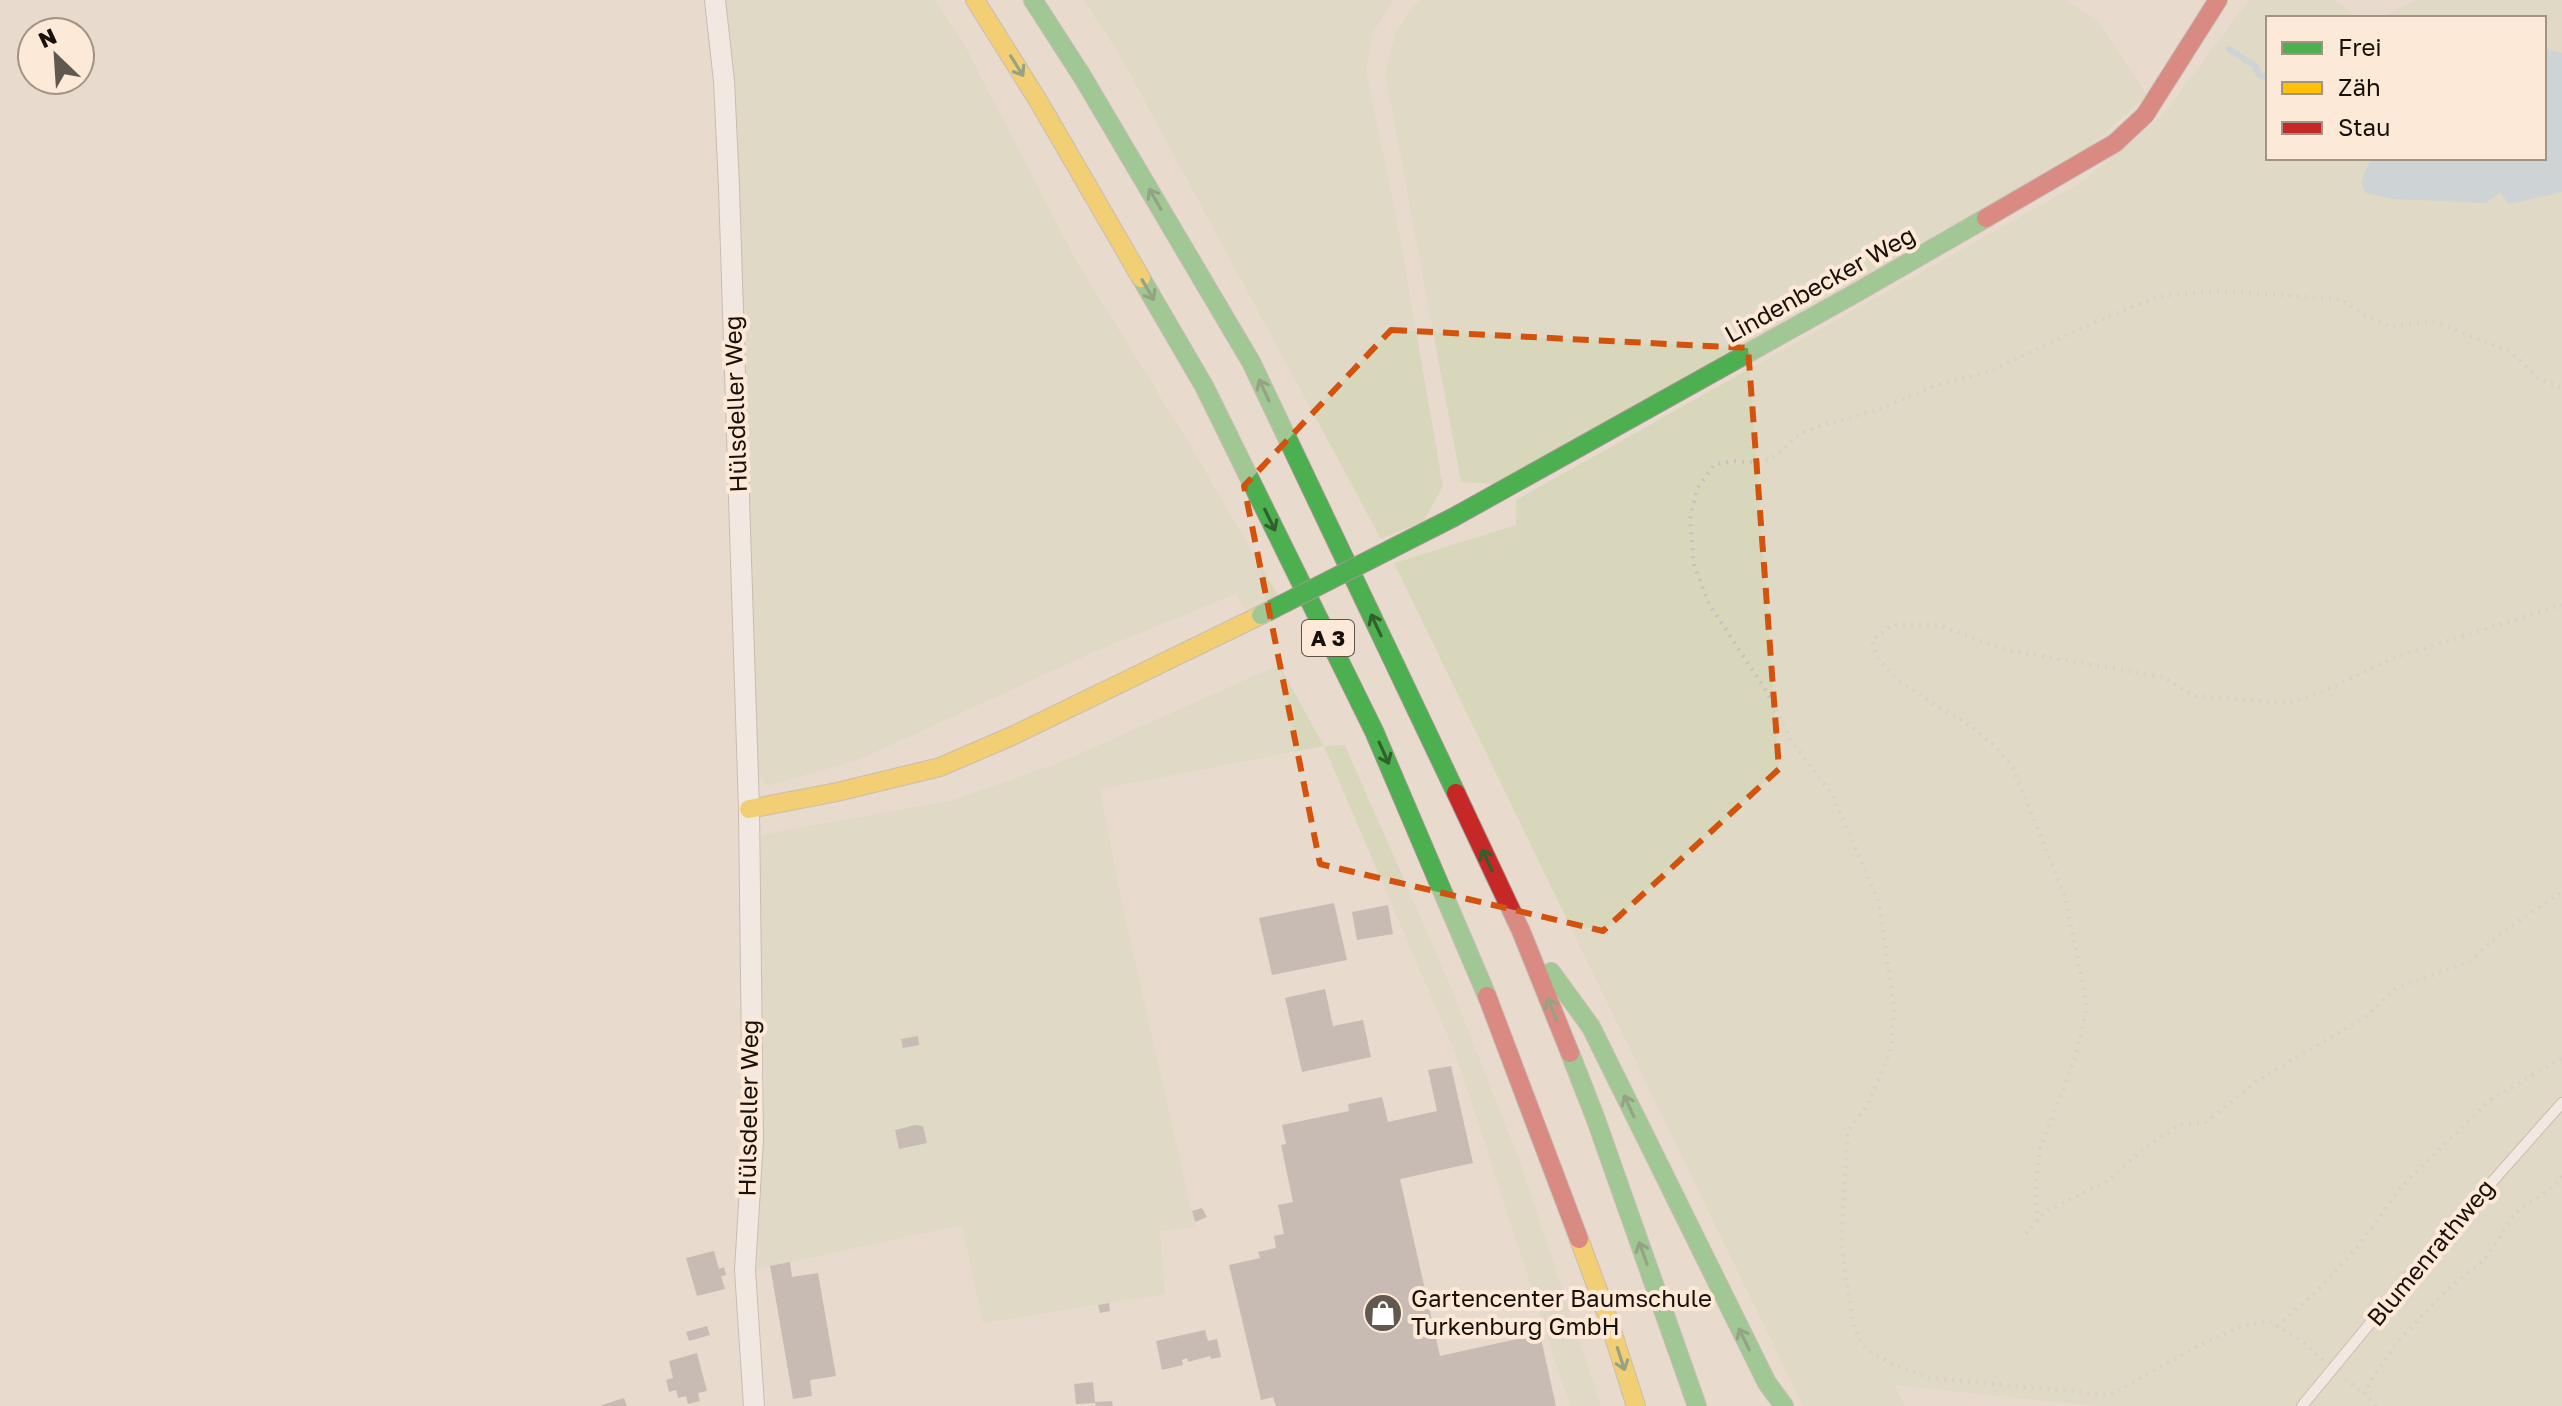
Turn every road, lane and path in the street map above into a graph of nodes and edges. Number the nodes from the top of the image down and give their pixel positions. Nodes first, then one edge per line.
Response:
1 (715, 0) edge
2 (975, 0) edge
3 (1033, 0) edge
4 (2218, 0) edge
5 (2562, 388) edge
6 (2562, 605) edge
7 (749, 809) junction
8 (2562, 892) edge
9 (1521, 931) junction
10 (2562, 1058) edge
11 (2562, 1103) edge
12 (2562, 1175) edge
13 (2037, 1221) junction
14 (2026, 1234) dead end
15 (754, 1406) edge
16 (1636, 1406) edge
17 (1697, 1406) edge
18 (1784, 1406) edge
19 (2302, 1406) edge
20 (2376, 1406) edge

1 - 7 street, Hülsdeller Weg
2 -> 16 main road, A 3
9 -> 3 main road, A 3
4 - 7 main road, Lindenbecker Weg, bridge
5 - 10 path
6 - 13 path
7 - 15 street, Hülsdeller Weg
8 - 13 path
17 -> 9 main road, A 3
18 -> 9 main road
11 - 19 lane, Blumenrathweg
12 - 20 path
13 - 14 path

